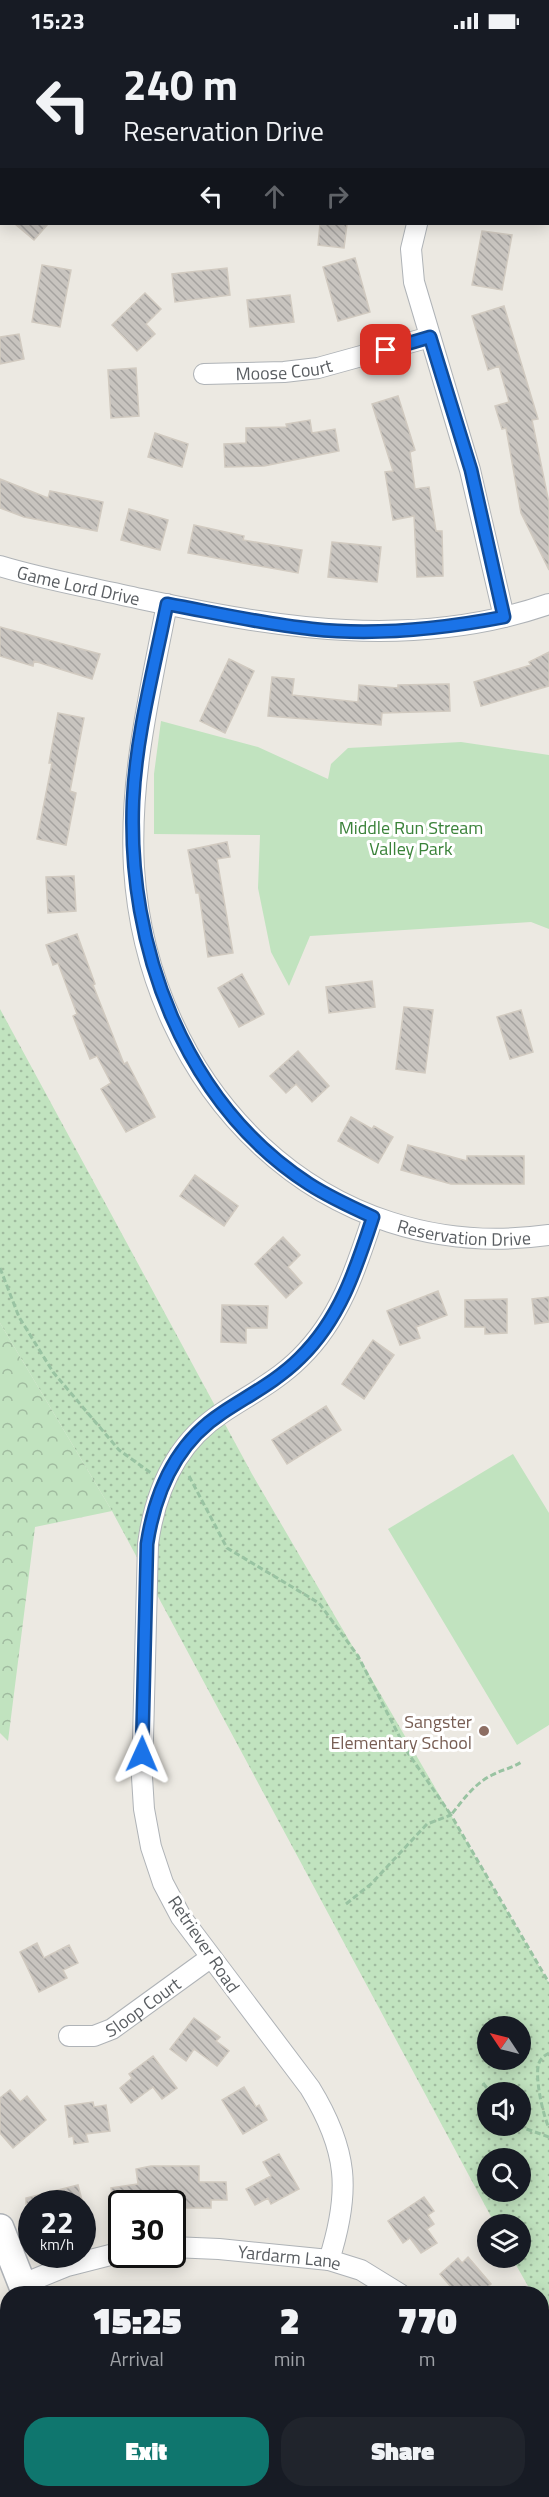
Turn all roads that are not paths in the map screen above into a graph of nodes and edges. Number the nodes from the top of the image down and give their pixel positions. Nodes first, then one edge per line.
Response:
1 (417, 225) edge
2 (430, 337) junction
3 (204, 374) dead end
4 (0, 566) edge
5 (167, 604) junction
6 (549, 604) edge
7 (504, 617) junction
8 (373, 1217) junction
9 (549, 1235) edge
10 (210, 1958) junction
11 (69, 2036) dead end
12 (0, 2228) edge
13 (186, 2248) edge
14 (108, 2256) edge
15 (329, 2260) junction
16 (23, 2286) edge
17 (30, 2286) edge
18 (387, 2286) edge

1 - 2 street
2 - 3 street, Moose Court
2 - 7 street
4 - 5 street, Game Lord Drive
5 - 7 street, Game Lord Drive
5 - 8 street, Reservation Drive
6 - 7 street, Game Lord Drive
8 - 9 street, Reservation Drive
8 - 10 street, Retriever Road
10 - 11 street, Sloop Court
10 - 15 street, Retriever Road
12 - 16 main road
13 - 15 street, Yardarm Lane
14 - 17 street
15 - 18 street, Yardarm Lane

